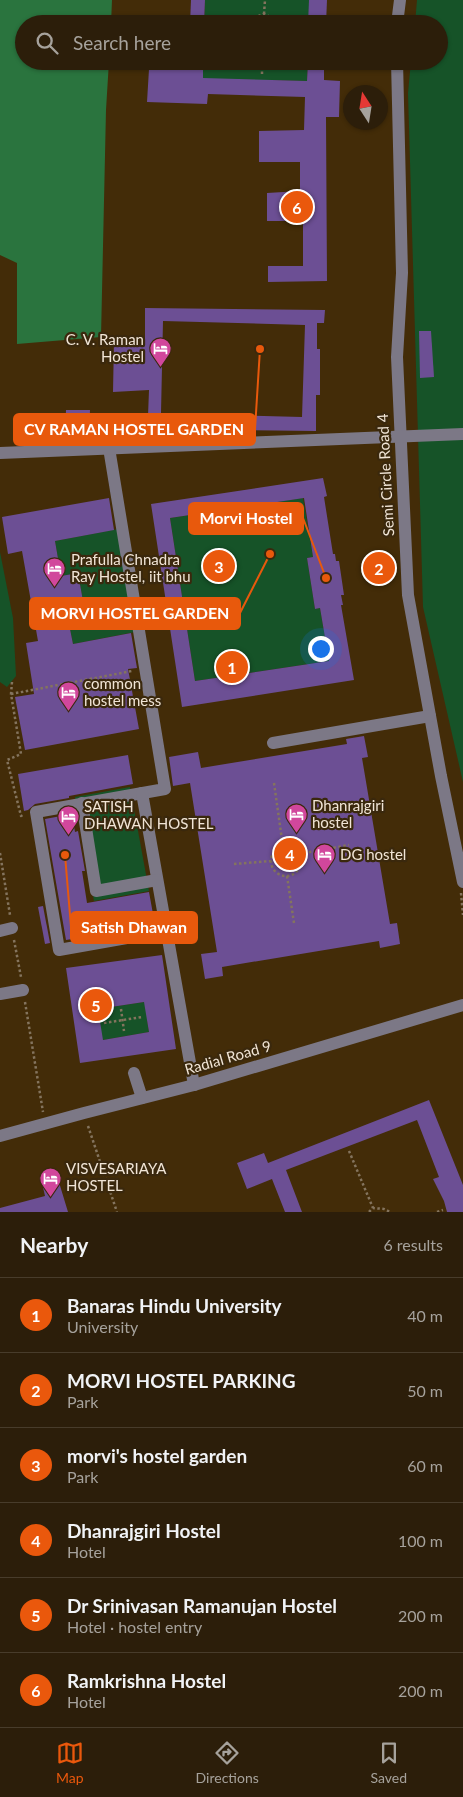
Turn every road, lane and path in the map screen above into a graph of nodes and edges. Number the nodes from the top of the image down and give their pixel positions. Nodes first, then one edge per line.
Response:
1 (265, 0) edge
2 (400, 0) edge
3 (264, 14) edge
4 (398, 15) edge
5 (262, 70) edge
6 (396, 70) edge
7 (262, 74) dead end
8 (463, 434) edge
9 (401, 437) junction
10 (109, 448) junction
11 (0, 453) edge
12 (145, 668) junction
13 (12, 682) dead end
14 (11, 694) junction
15 (430, 716) junction
16 (273, 743) dead end
17 (274, 783) dead end
18 (142, 793) junction
19 (82, 803) junction
20 (36, 812) junction
21 (349, 845) dead end
22 (283, 847) junction
23 (456, 847) junction
24 (299, 854) junction
25 (271, 861) junction
26 (234, 864) dead end
27 (463, 873) edge
28 (287, 876) junction
29 (157, 880) junction
30 (463, 882) edge
31 (294, 923) dead end
32 (166, 931) junction
33 (23, 990) dead end
34 (0, 994) edge
35 (463, 1005) edge
36 (121, 1009) dead end
37 (142, 1017) dead end
38 (123, 1020) junction
39 (104, 1023) dead end
40 (124, 1031) dead end
41 (134, 1073) dead end
42 (194, 1085) junction
43 (142, 1098) junction
44 (84, 1113) junction
45 (0, 1136) edge
46 (349, 1151) dead end
47 (374, 1208) junction
48 (443, 1210) dead end
49 (117, 1212) edge
50 (369, 1212) edge
51 (390, 1212) edge
52 (437, 1212) edge

1 - 3 path
2 - 4 street
5 - 7 path
6 - 9 street, Semi Circle Road 4
8 - 9 street
9 - 10 street
9 - 15 street, Semi Circle Road 4
10 - 11 street
10 - 12 street
12 - 14 path
12 - 18 street
13 - 14 path
14 - 20 path
15 - 16 street
15 - 23 street, Semi Circle Road 4
17 - 22 path
18 - 19 street
18 - 29 street
19 - 20 street
19 - 29 street
20 - 32 street
21 - 24 path
22 - 24 path
22 - 25 path
23 - 27 street
23 - 30 street, Semi Circle Road 4
24 - 28 path
25 - 26 path
25 - 28 path
28 - 31 path
29 - 32 street
32 - 42 street
33 - 34 street
35 - 42 street, Radial Road 9
36 - 38 path
37 - 38 path
38 - 39 path
38 - 40 path
41 - 43 street
42 - 43 street, Radial Road 9
43 - 44 street, Radial Road 9
44 - 45 street, Radial Road 9
44 - 49 path
46 - 47 path
47 - 50 path
47 - 51 path
48 - 52 path

